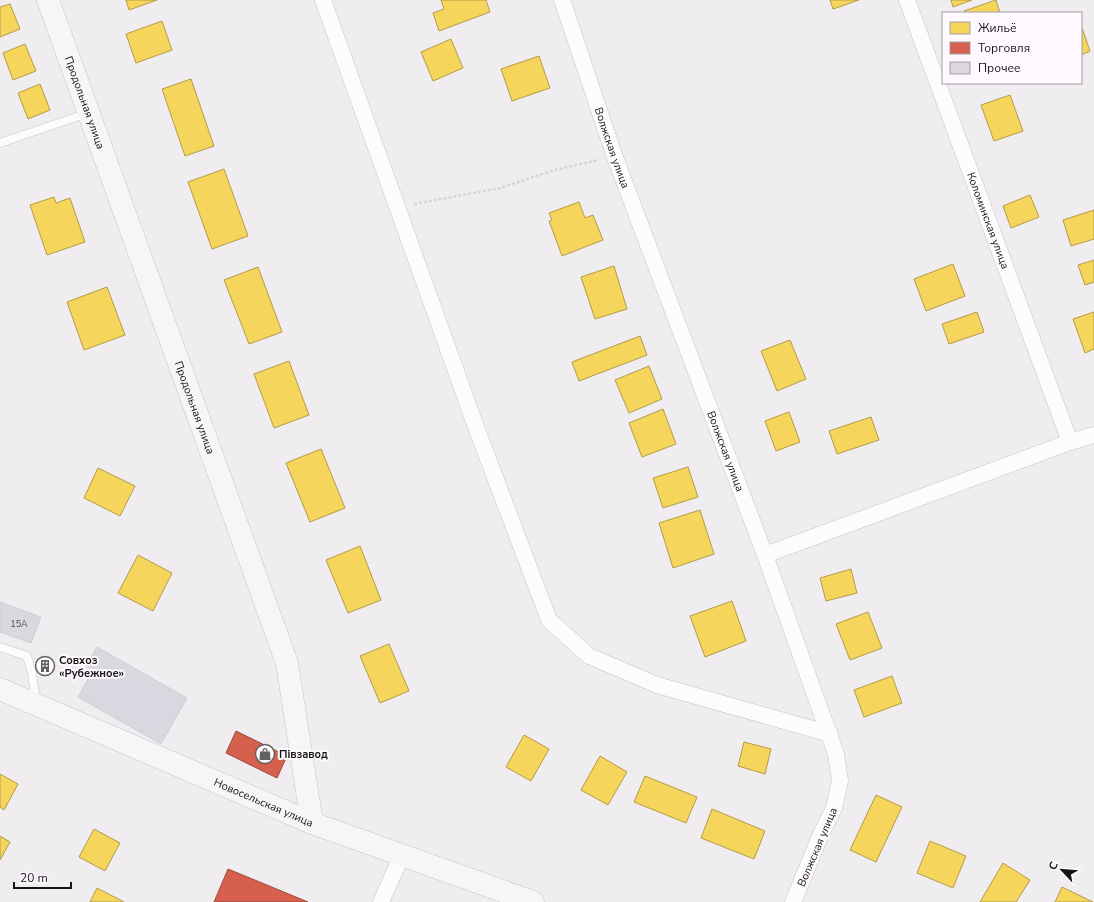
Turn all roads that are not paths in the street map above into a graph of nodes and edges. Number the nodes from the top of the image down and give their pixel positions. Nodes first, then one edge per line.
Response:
1 (48, 0) edge
2 (323, 0) edge
3 (562, 0) edge
4 (907, 0) edge
5 (88, 112) junction
6 (0, 143) edge
7 (1094, 435) edge
8 (1070, 442) junction
9 (765, 555) junction
10 (0, 647) edge
11 (0, 689) edge
12 (36, 704) junction
13 (830, 734) junction
14 (312, 823) junction
15 (402, 855) junction
16 (381, 902) edge
17 (533, 902) edge
18 (793, 902) edge

1 - 5 street, Продольная улица
2 - 13 street
3 - 9 street, Волжская улица
4 - 8 street, Коломинская улица
5 - 6 lane
5 - 14 street, Продольная улица
7 - 8 street
8 - 9 street
9 - 13 street, Волжская улица
10 - 12 lane
11 - 12 street, Новосельская улица
12 - 14 street, Новосельская улица
13 - 18 street, Волжская улица
14 - 15 street, Новосельская улица
15 - 16 street
15 - 17 street, Новосельская улица

